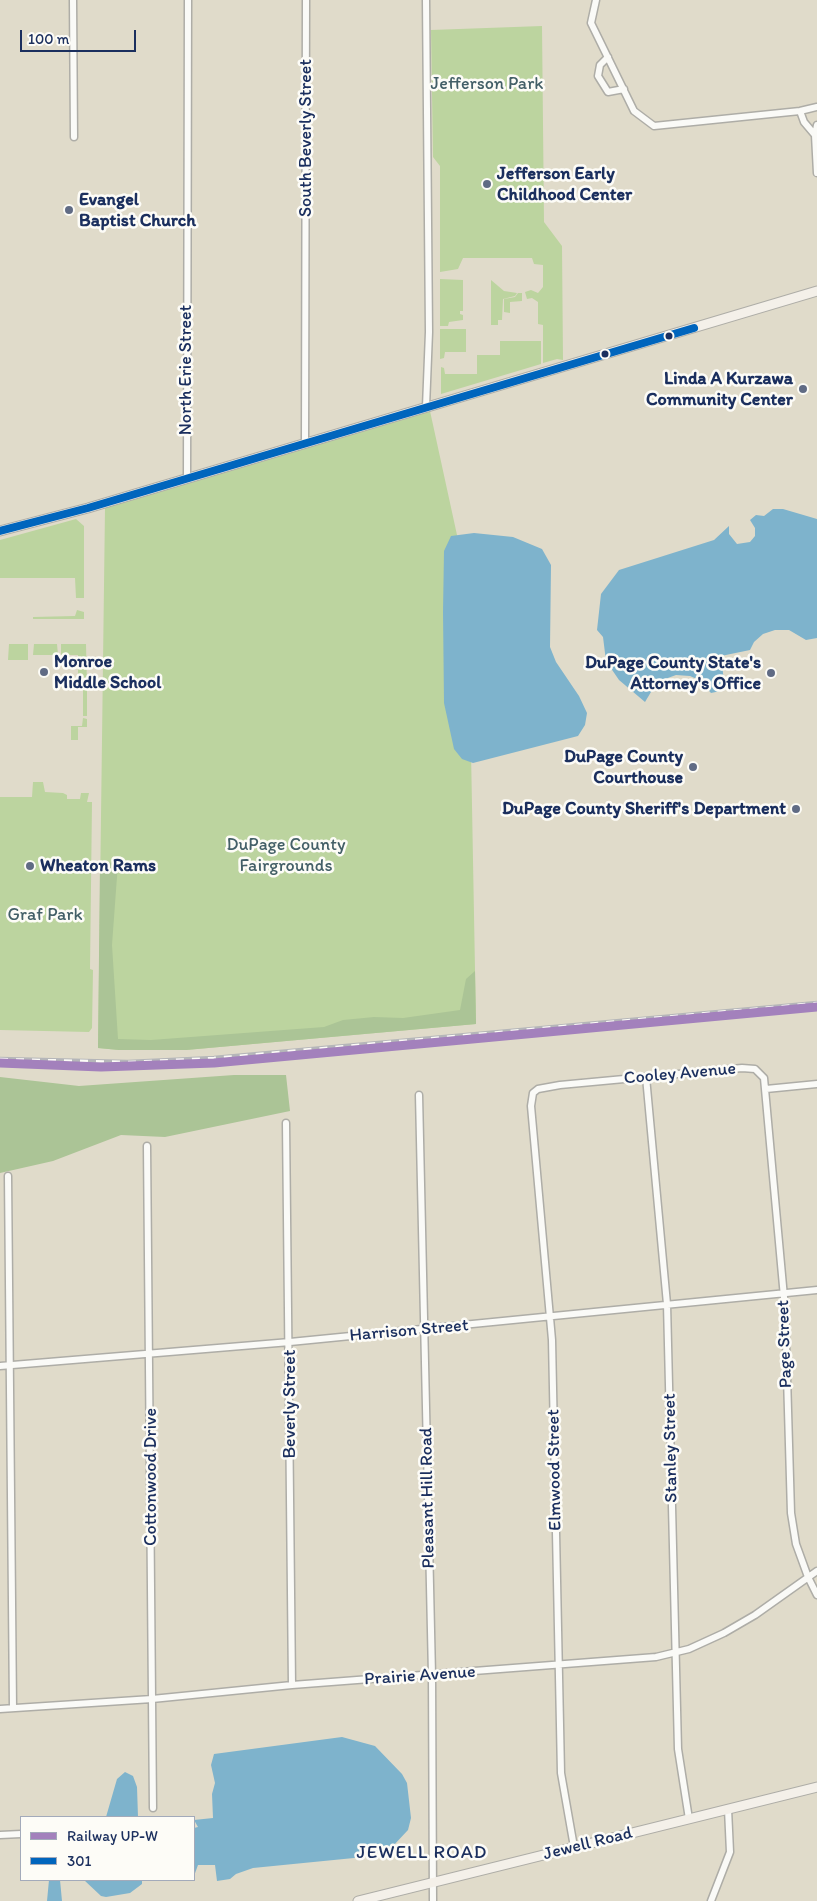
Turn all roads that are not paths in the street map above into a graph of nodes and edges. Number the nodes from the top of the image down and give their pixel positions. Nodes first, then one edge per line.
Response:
1 (73, 0) edge
2 (188, 0) edge
3 (306, 0) edge
4 (426, 0) edge
5 (596, 0) edge
6 (608, 57) junction
7 (624, 89) junction
8 (817, 108) edge
9 (800, 111) junction
10 (817, 125) edge
11 (815, 135) junction
12 (74, 137) dead end
13 (817, 174) edge
14 (817, 292) edge
15 (426, 407) junction
16 (305, 443) junction
17 (186, 479) junction
18 (0, 531) edge
19 (646, 1077) junction
20 (817, 1084) edge
21 (766, 1089) junction
22 (533, 1093) joint
23 (419, 1095) dead end
24 (286, 1123) dead end
25 (147, 1146) dead end
26 (8, 1176) dead end
27 (817, 1290) edge
28 (784, 1294) junction
29 (667, 1304) junction
30 (550, 1317) junction
31 (424, 1330) junction
32 (290, 1342) junction
33 (150, 1354) junction
34 (11, 1365) junction
35 (0, 1366) edge
36 (817, 1571) edge
37 (808, 1577) junction
38 (817, 1595) edge
39 (676, 1653) junction
40 (559, 1665) junction
41 (432, 1675) junction
42 (292, 1685) junction
43 (152, 1699) junction
44 (13, 1708) junction
45 (0, 1709) edge
46 (817, 1787) edge
47 (153, 1808) dead end
48 (728, 1809) junction
49 (689, 1819) junction
50 (20, 1834) edge
51 (0, 1835) edge
52 (574, 1847) junction
53 (432, 1883) junction
54 (358, 1901) edge
55 (433, 1901) edge
56 (711, 1901) edge

1 - 12 street
2 - 17 street, North Erie Street
3 - 16 street, South Beverly Street
4 - 15 street
5 - 6 street
6 - 7 street
6 - 7 street
7 - 9 street
8 - 9 street
9 - 11 street
10 - 11 street
11 - 13 street
14 - 15 street
15 - 16 street
16 - 17 street
17 - 18 street
19 - 21 street, Cooley Avenue
19 - 22 street, Cooley Avenue
19 - 29 street, Stanley Street
20 - 21 street
21 - 28 street, Page Street
22 - 30 street, Elmwood Street
23 - 31 street, Pleasant Hill Road
24 - 32 street, Beverly Street
25 - 33 street, Cottonwood Drive
26 - 34 street
27 - 28 street, Harrison Street
28 - 29 street, Harrison Street
28 - 37 street, Page Street
29 - 30 street, Harrison Street
29 - 39 street, Stanley Street
30 - 31 street, Harrison Street
30 - 40 street, Elmwood Street
31 - 32 street, Harrison Street
31 - 41 street, Pleasant Hill Road
32 - 33 street, Harrison Street
32 - 42 street, Beverly Street
33 - 34 street, Harrison Street
33 - 43 street, Cottonwood Drive
34 - 35 street, Harrison Street
34 - 44 street
36 - 37 street, Prairie Avenue
37 - 38 street, Page Street
37 - 39 street, Prairie Avenue
39 - 40 street, Prairie Avenue
39 - 49 street, Stanley Street
40 - 41 street, Prairie Avenue
40 - 52 street, Elmwood Street
41 - 42 street, Prairie Avenue
41 - 53 street, Pleasant Hill Road
42 - 43 street, Prairie Avenue
43 - 44 street, Prairie Avenue
43 - 47 street, Cottonwood Drive
44 - 45 street, Prairie Avenue
46 - 48 street, Jewell Road
48 - 49 street, Jewell Road
48 - 56 street
49 - 52 street, Jewell Road
50 - 51 street
52 - 53 street, Jewell Road
53 - 54 street, Jewell Road
53 - 55 street, Pleasant Hill Road

